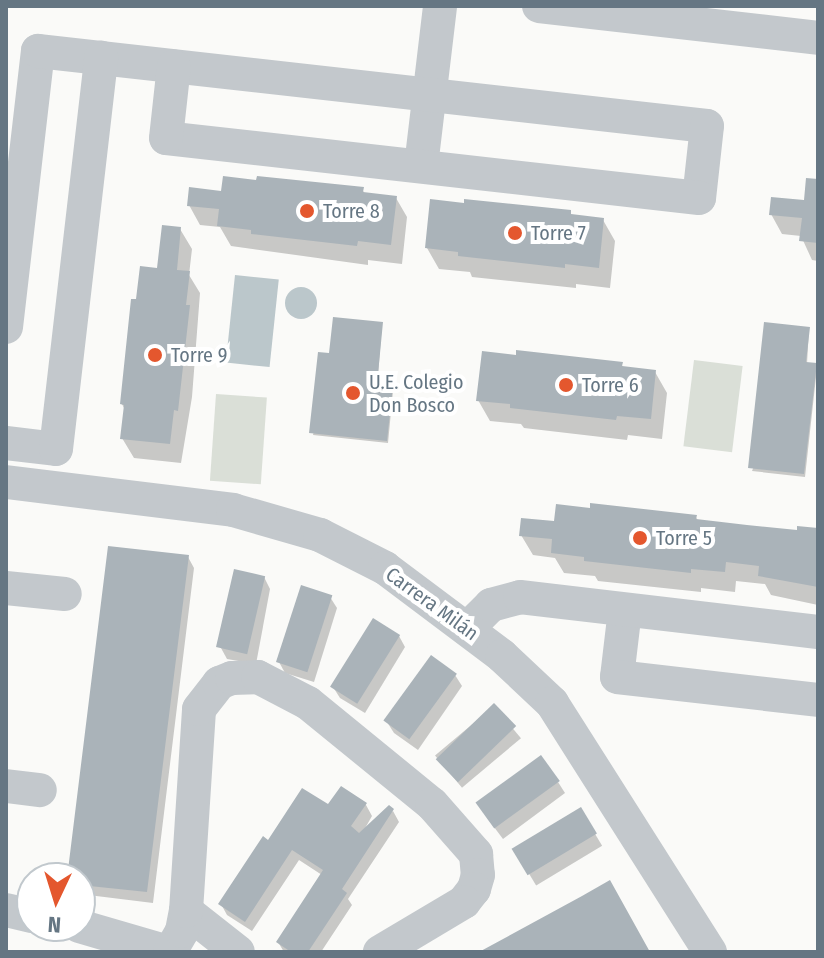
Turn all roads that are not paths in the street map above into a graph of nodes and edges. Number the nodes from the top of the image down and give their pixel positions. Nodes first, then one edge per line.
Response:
1 (440, 6) edge
2 (539, 6) edge
3 (818, 38) edge
4 (101, 58) junction
5 (174, 66) junction
6 (429, 95) junction
7 (421, 166) junction
8 (6, 327) edge
9 (6, 443) edge
10 (6, 482) edge
11 (6, 588) edge
12 (65, 594) dead end
13 (625, 610) junction
14 (467, 629) junction
15 (818, 632) edge
16 (818, 700) edge
17 (6, 786) edge
18 (40, 790) dead end
19 (186, 911) junction
20 (96, 931) edge
21 (701, 949) edge
22 (169, 952) edge
23 (238, 952) edge
24 (380, 952) edge

1 - 6 street
2 - 3 street
4 - 5 street
4 - 8 street
4 - 9 street
5 - 6 street
5 - 7 street
6 - 7 street
6 - 7 street
10 - 14 street, Carrera Milán
11 - 12 street
13 - 14 street
13 - 15 street
13 - 16 street
14 - 21 street, Carrera Milán
17 - 18 street
19 - 22 street
19 - 23 street
19 - 24 street
20 - 22 street

